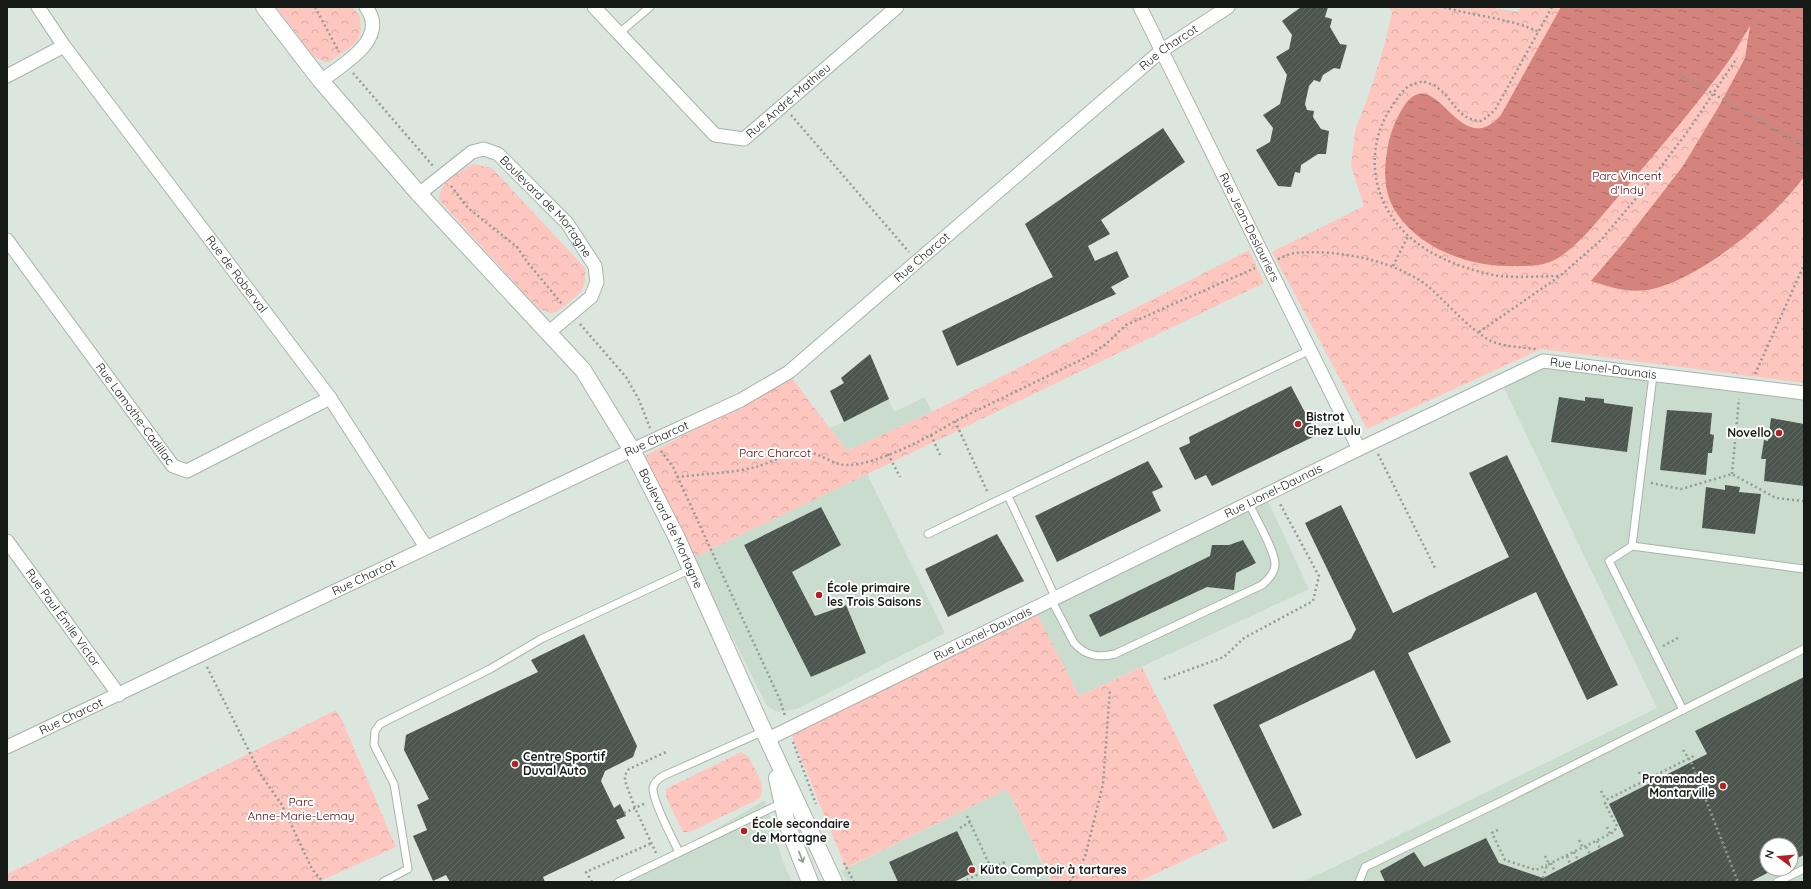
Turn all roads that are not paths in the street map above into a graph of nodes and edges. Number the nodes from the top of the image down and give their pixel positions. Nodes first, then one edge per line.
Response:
1 (38, 7) edge
2 (264, 7) edge
3 (366, 7) edge
4 (594, 7) edge
5 (650, 7) edge
6 (897, 7) edge
7 (1140, 7) edge
8 (1228, 7) edge
9 (618, 34) junction
10 (64, 46) junction
11 (1161, 51) junction
12 (7, 76) edge
13 (321, 81) junction
14 (419, 194) junction
15 (8, 245) edge
16 (548, 333) junction
17 (1310, 350) junction
18 (1653, 374) junction
19 (1804, 393) edge
20 (330, 398) junction
21 (1359, 449) junction
22 (632, 450) junction
23 (1008, 496) junction
24 (1249, 503) junction
25 (928, 534) dead end
26 (7, 541) edge
27 (1632, 546) junction
28 (426, 548) junction
29 (1804, 569) edge
30 (691, 570) junction
31 (1054, 600) junction
32 (1804, 649) edge
33 (119, 696) junction
34 (1683, 710) junction
35 (766, 735) junction
36 (7, 747) edge
37 (784, 802) junction
38 (679, 852) junction
39 (1804, 869) edge
40 (383, 882) edge
41 (618, 882) edge
42 (810, 882) edge
43 (834, 882) edge
44 (1359, 882) edge
45 (1777, 882) edge

1 - 10 street, Rue de Roberval
2 - 13 street, Boulevard de Mortagne
3 - 13 street
4 - 9 street, Rue André-Mathieu
5 - 9 lane
6 - 9 street, Rue André-Mathieu
7 - 11 street, Rue Jean-Deslauriers
8 - 11 street, Rue Charcot
10 - 12 street
10 - 20 street, Rue de Roberval
11 - 17 street, Rue Jean-Deslauriers
11 - 22 street, Rue Charcot
13 - 14 street, Boulevard de Mortagne
14 - 16 street, Boulevard de Mortagne
14 - 16 street, Boulevard de Mortagne
15 - 20 street, Rue Lamothe-Cadillac
16 - 22 street, Boulevard de Mortagne
17 - 21 street, Rue Jean-Deslauriers
17 - 23 lane
18 - 19 street, Rue Lionel-Daunais
18 - 21 street, Rue Lionel-Daunais
18 - 27 lane
20 - 28 street, Rue de Roberval
21 - 24 street, Rue Lionel-Daunais
22 - 28 street, Rue Charcot
22 - 30 street, Boulevard de Mortagne
23 - 25 lane
23 - 31 lane
24 - 31 street, Rue Lionel-Daunais
24 - 31 lane
26 - 33 street, Rue Paul Émile Victor
27 - 29 lane
27 - 34 lane
28 - 33 street, Rue Charcot
30 - 35 street, Boulevard de Mortagne
30 - 40 lane
31 - 35 street, Rue Lionel-Daunais
32 - 34 lane
33 - 36 street, Rue Charcot
34 - 44 lane
35 - 37 street, Boulevard de Mortagne
35 - 38 lane
35 - 43 street, Boulevard de Mortagne
37 - 38 lane
37 -> 42 street, Boulevard de Mortagne
38 - 41 lane
39 - 45 lane

